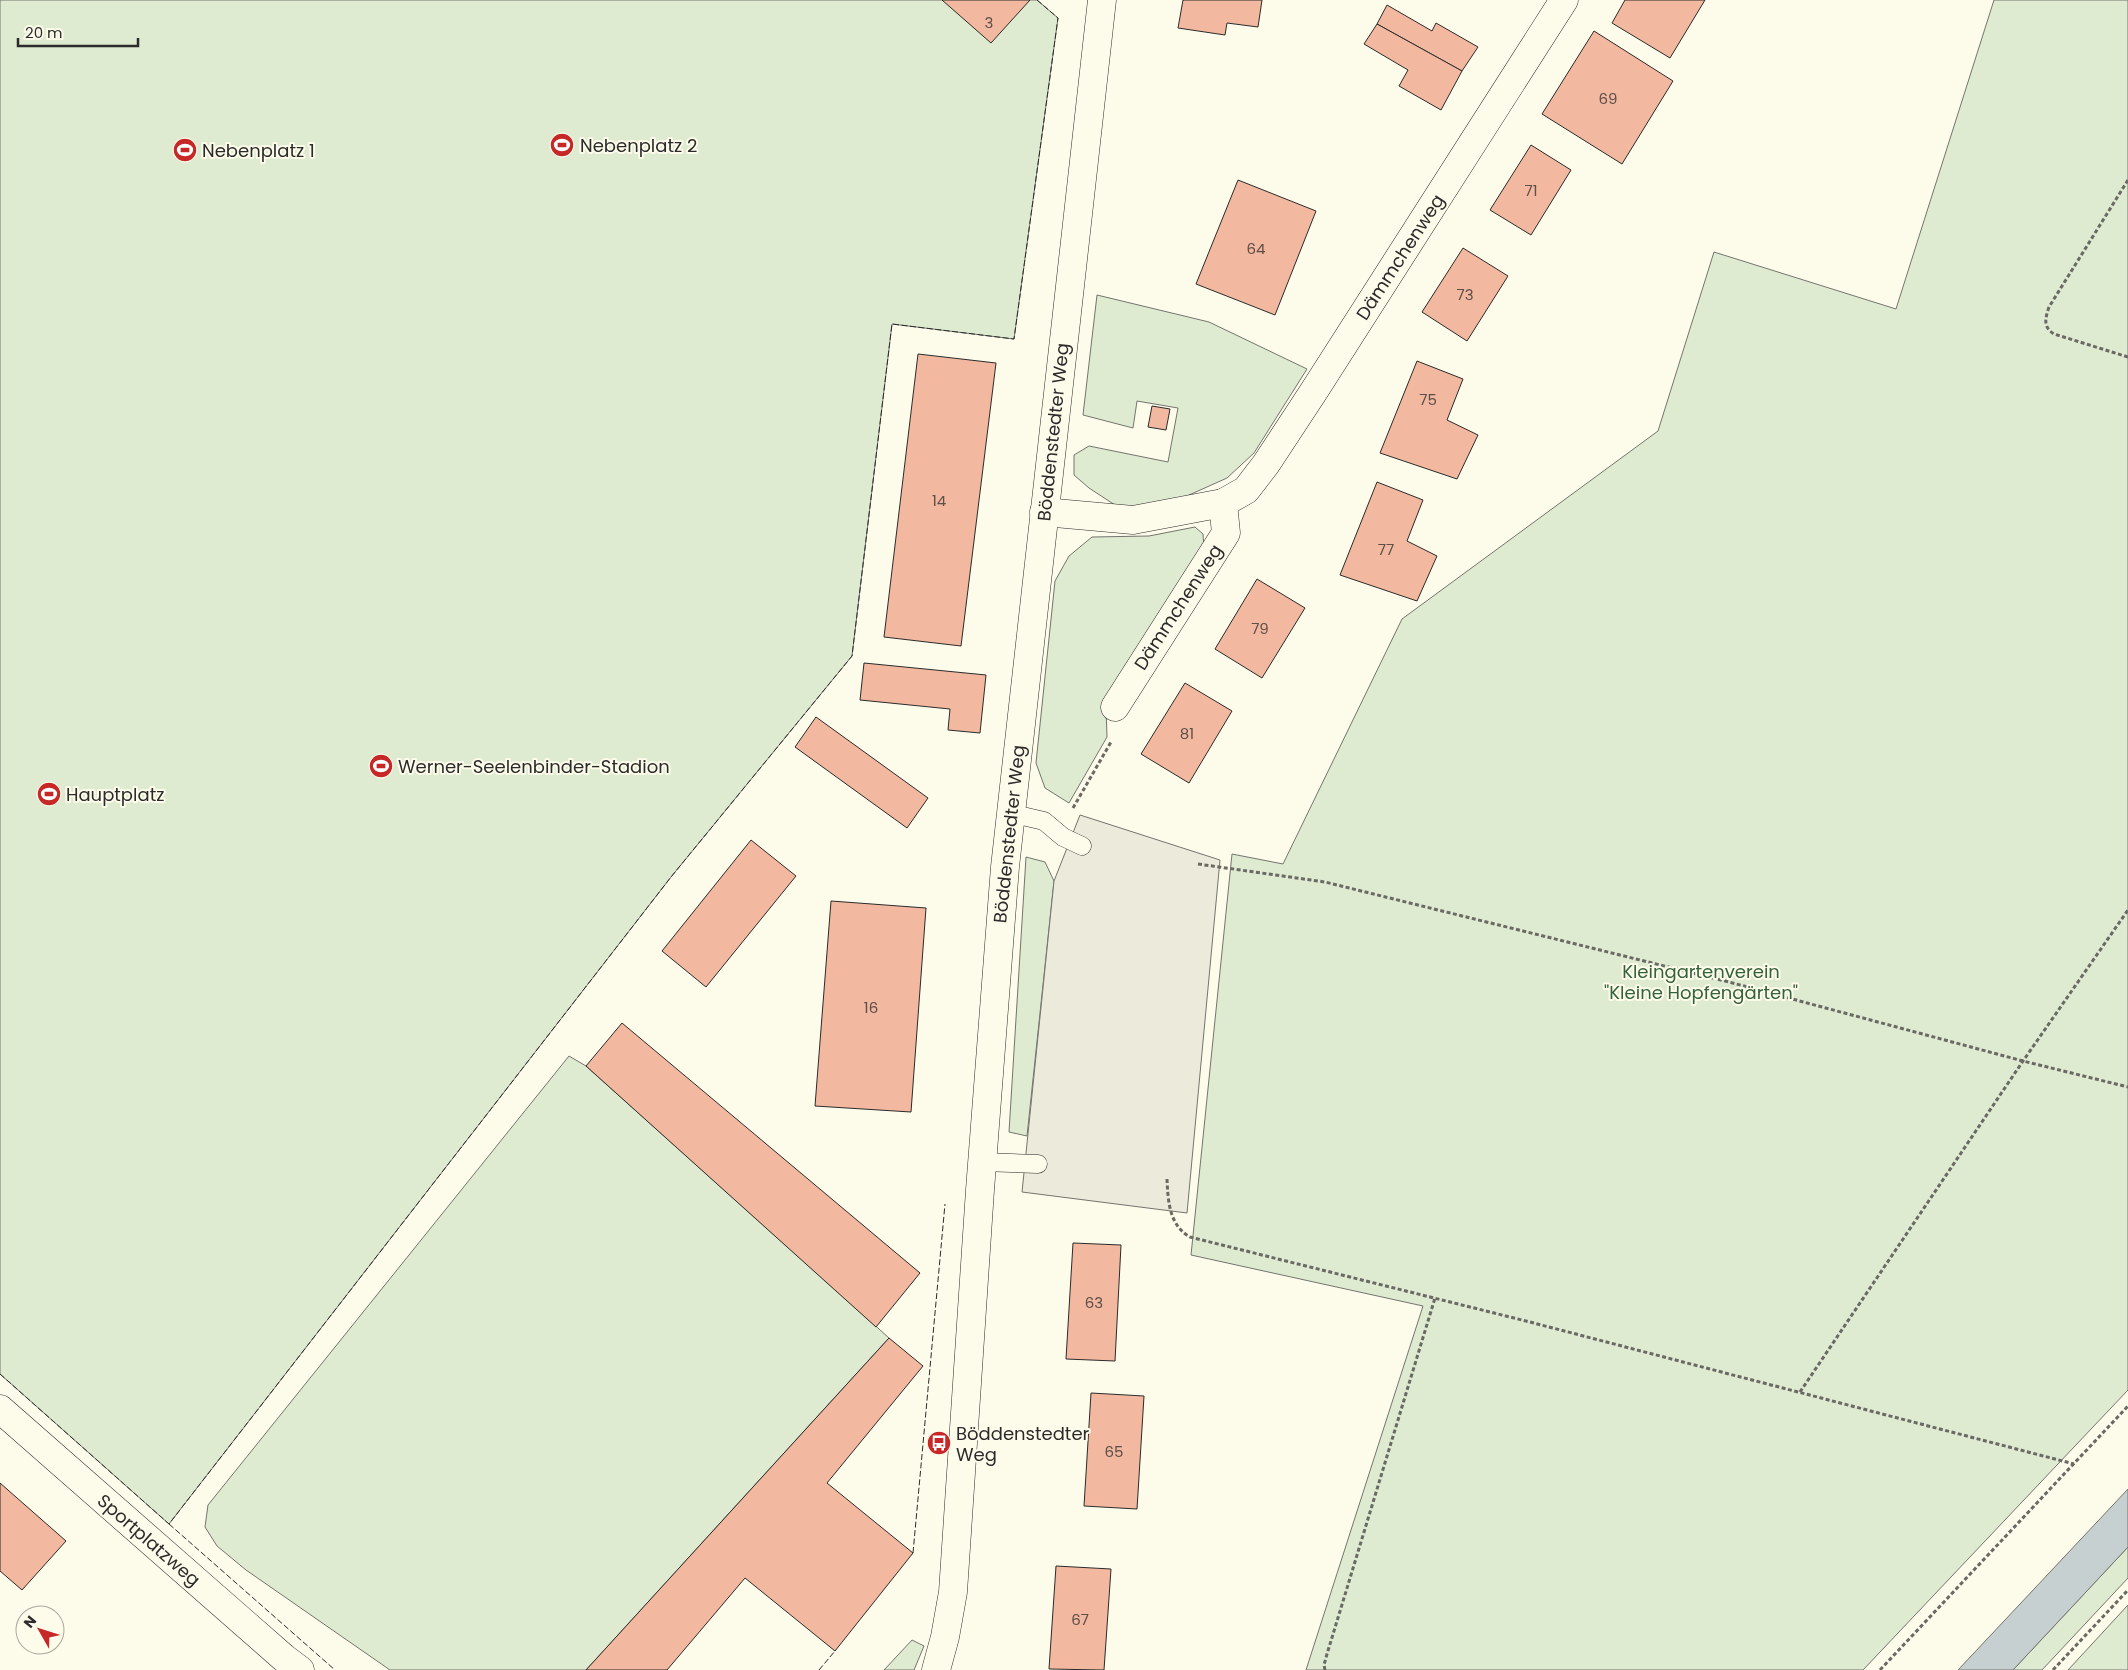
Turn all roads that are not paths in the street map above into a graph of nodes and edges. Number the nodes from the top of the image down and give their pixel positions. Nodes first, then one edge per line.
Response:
1 (1102, 0) edge
2 (1564, 0) edge
3 (1223, 504) junction
4 (1044, 512) junction
5 (1115, 707) road end
6 (1010, 813) junction
7 (1082, 846) dead end
8 (982, 1162) junction
9 (1038, 1164) dead end
10 (0, 1409) edge
11 (300, 1670) edge
12 (936, 1670) edge

1 - 4 street, Böddenstedter Weg
2 - 3 street, Dämmchenweg
3 - 4 street, Dämmchenweg
3 - 5 street, Dämmchenweg
4 - 6 street, Böddenstedter Weg
6 - 7 lane
6 - 8 street, Böddenstedter Weg
8 - 9 lane
8 - 12 street, Böddenstedter Weg
10 - 11 street, Sportplatzweg

